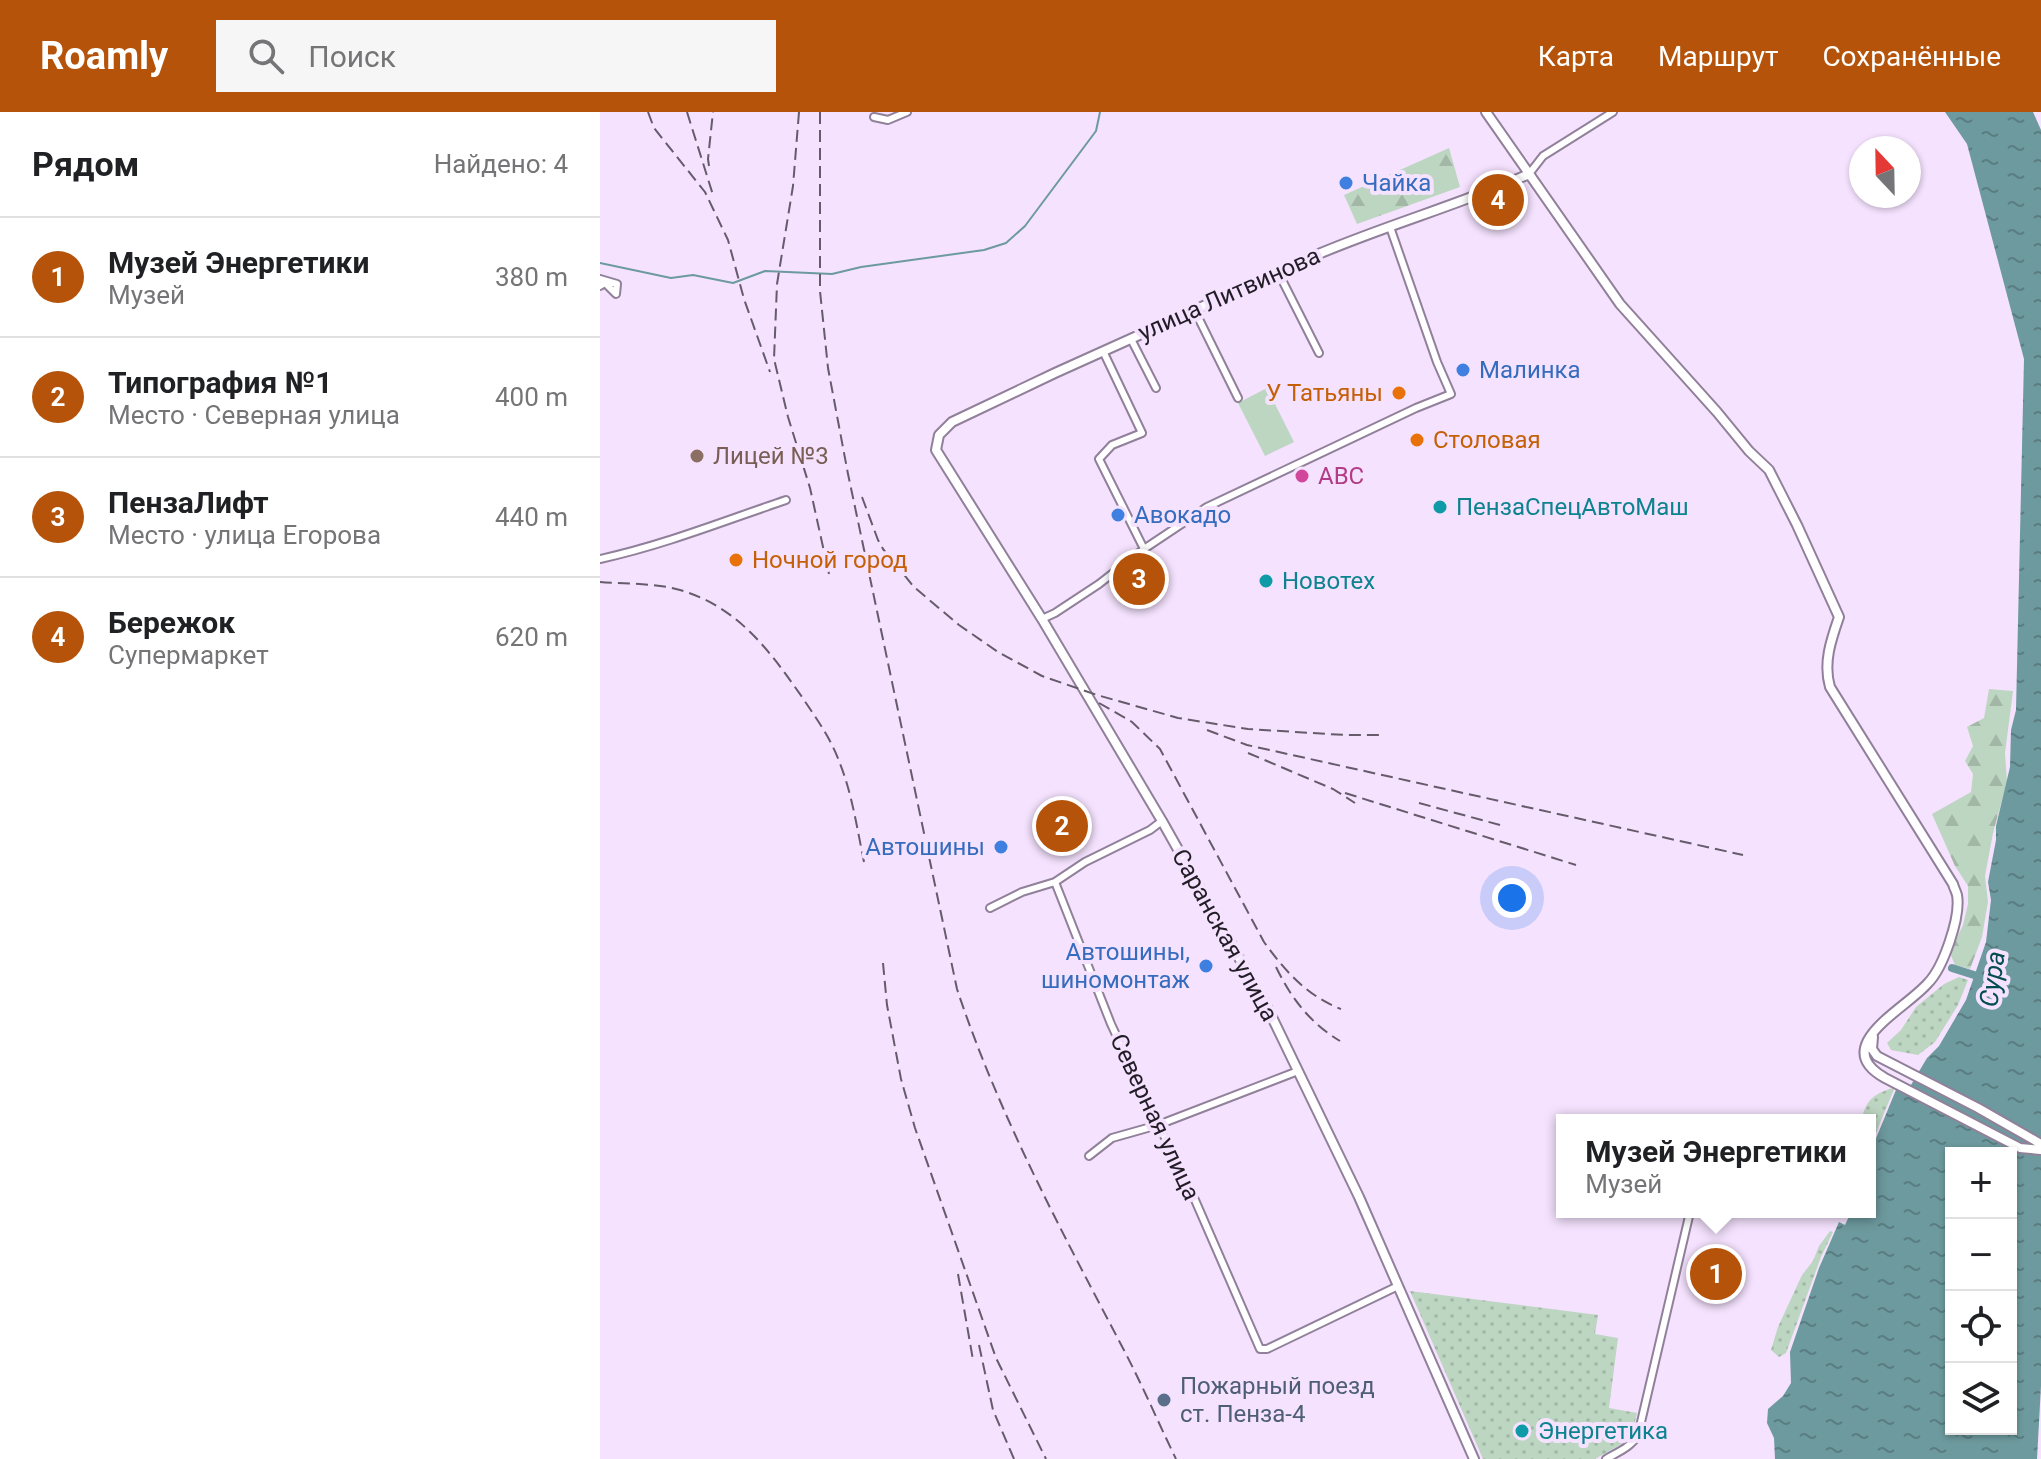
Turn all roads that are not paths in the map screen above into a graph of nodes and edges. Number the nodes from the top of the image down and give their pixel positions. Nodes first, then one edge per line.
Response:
1 (907, 112) edge
2 (1486, 112) edge
3 (1613, 112) edge
4 (874, 117) dead end
5 (1529, 174) junction
6 (1390, 227) junction
7 (1278, 272) junction
8 (600, 279) edge
9 (600, 286) edge
10 (1194, 309) junction
11 (1131, 339) junction
12 (1103, 351) junction
13 (1319, 353) dead end
14 (1156, 388) dead end
15 (1238, 398) dead end
16 (939, 435) joint
17 (786, 500) dead end
18 (1144, 549) junction
19 (600, 559) edge
20 (1042, 619) junction
21 (1162, 821) junction
22 (1055, 882) junction
23 (990, 908) dead end
24 (1875, 1031) junction
25 (1298, 1071) junction
26 (1158, 1125) junction
27 (2041, 1144) edge
28 (2041, 1150) edge
29 (1089, 1156) dead end
30 (1689, 1218) edge
31 (1398, 1286) junction
32 (1474, 1459) edge
33 (1606, 1459) edge

1 - 4 street
2 - 5 main road
3 - 5 street
5 - 6 main road, улица Литвинова
5 - 24 main road
6 - 7 main road, улица Литвинова
6 - 18 street
7 - 10 main road, улица Литвинова
7 - 13 street
8 - 9 street
10 - 11 main road, улица Литвинова
10 - 15 street
11 - 12 main road, улица Литвинова
11 - 14 street
12 - 16 main road, улица Литвинова
12 - 18 street
16 - 20 main road, Саранская улица
17 - 19 street
18 - 20 street
20 - 21 main road, Саранская улица
21 - 22 street
21 - 25 main road, Саранская улица
22 - 23 street
22 - 26 street, Северная улица
24 - 27 main road
24 - 28 main road
25 - 26 street
25 - 31 main road, Саранская улица
26 - 29 street
26 - 31 street, Северная улица
30 - 33 street
31 - 32 main road, Саранская улица

